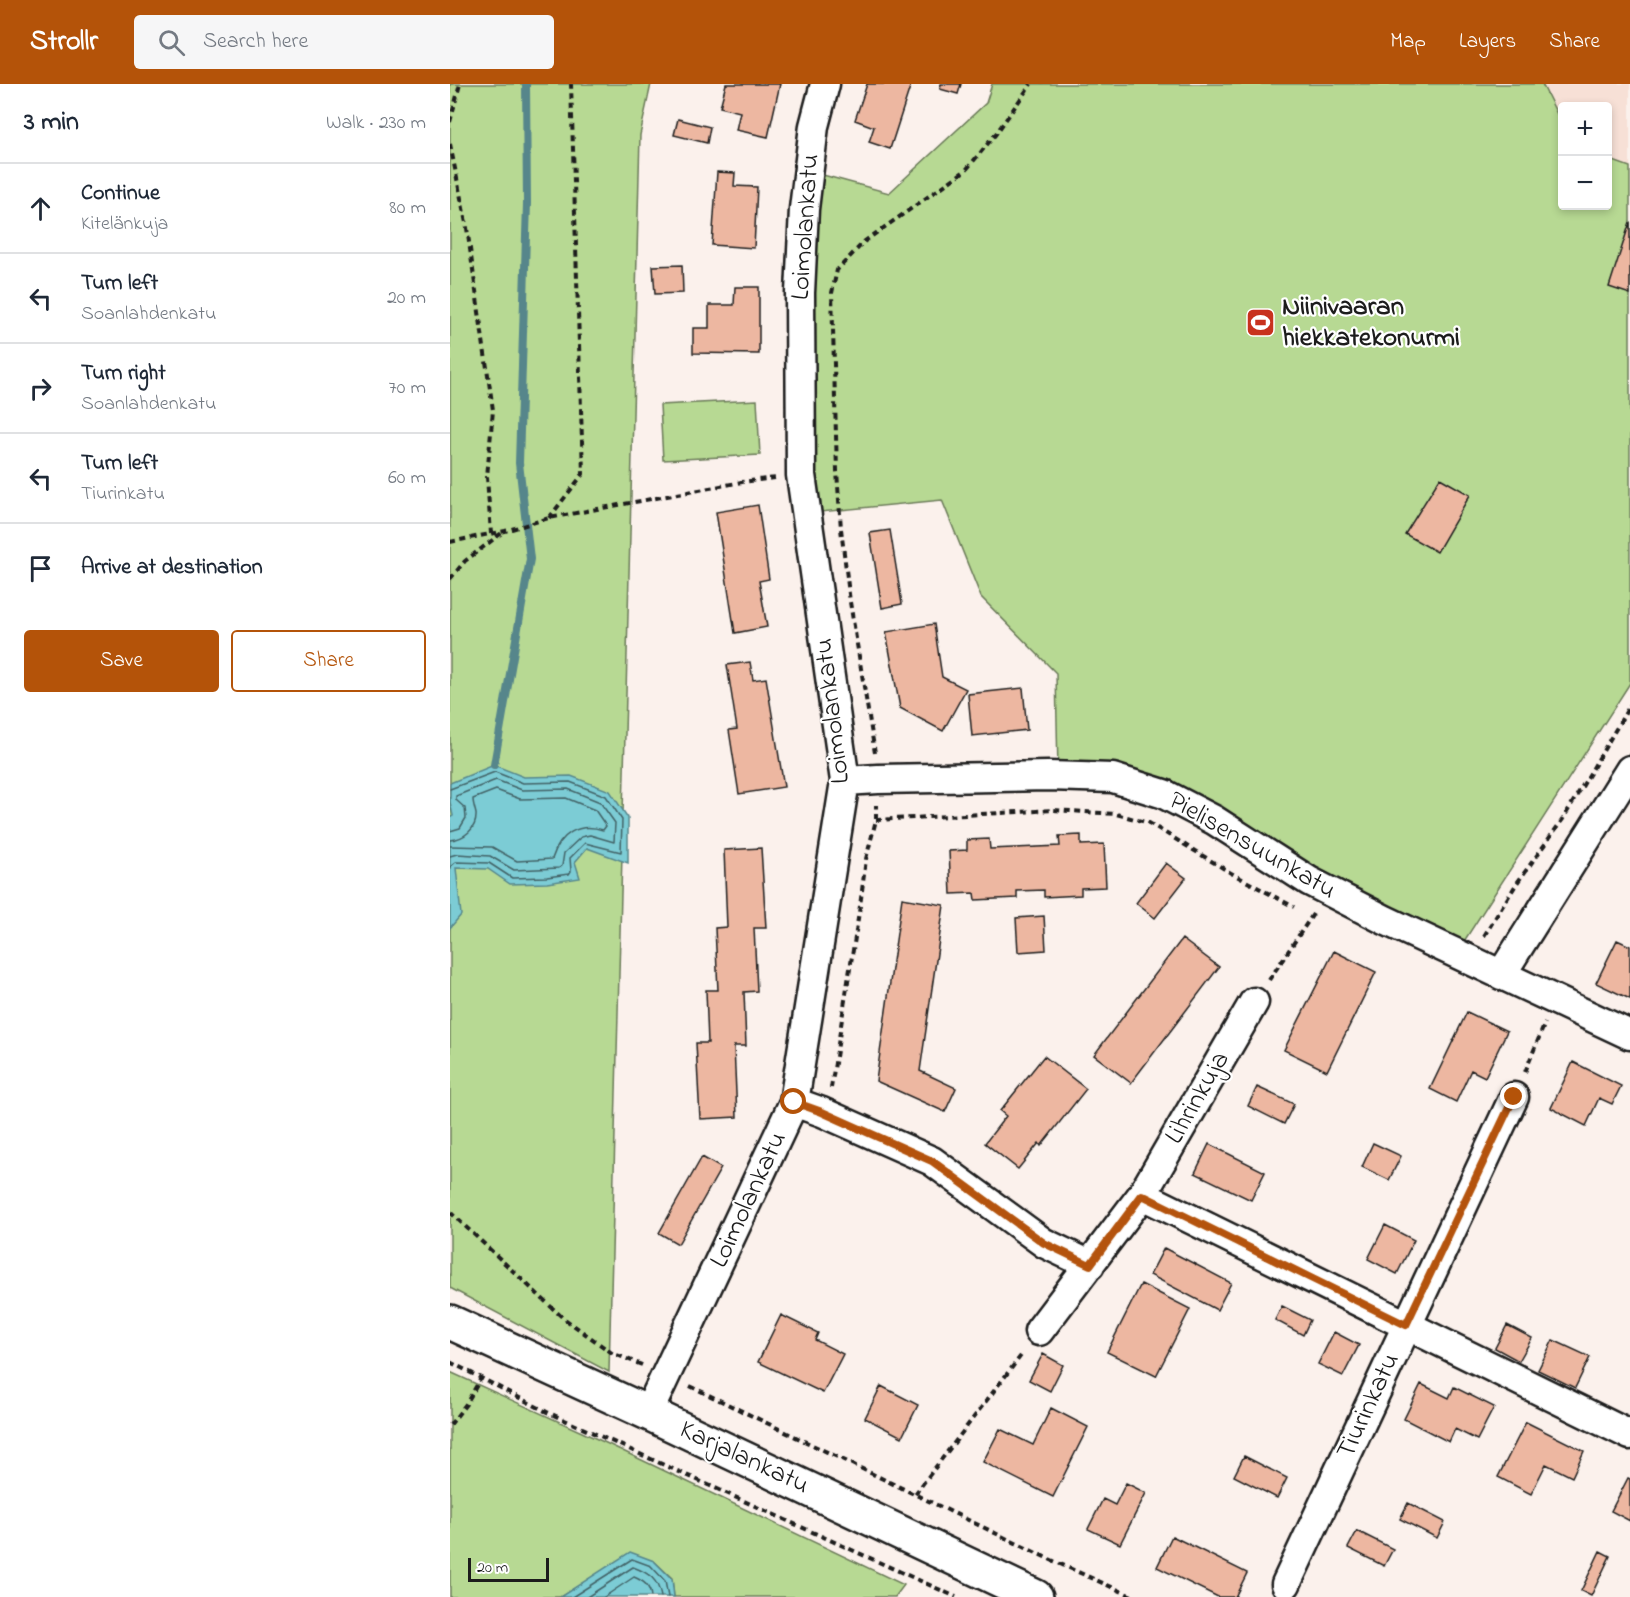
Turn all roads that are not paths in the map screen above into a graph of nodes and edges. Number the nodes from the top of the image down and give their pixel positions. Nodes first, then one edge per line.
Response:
1 (825, 84) edge
2 (1630, 770) edge
3 (845, 781) junction
4 (1501, 975) junction
5 (1254, 1002) road end
6 (1630, 1035) edge
7 (1514, 1097) road end
8 (794, 1102) junction
9 (1142, 1195) junction
10 (1090, 1265) junction
11 (450, 1323) edge
12 (1406, 1325) junction
13 (1039, 1331) road end
14 (648, 1413) junction
15 (1630, 1435) edge
16 (1286, 1584) dead end
17 (1036, 1597) edge

1 - 3 street, Loimolankatu
2 - 4 street
3 - 4 street, Pielisensuunkatu
3 - 8 street, Loimolankatu
4 - 6 street, Pielisensuunkatu
5 - 9 street, Lihrinkuja
7 - 12 street, Tiurinkatu
8 - 10 street
8 - 14 street, Loimolankatu
9 - 10 street, Lihrinkuja
9 - 12 street
10 - 13 street, Lihrinkuja
11 - 14 main road, Karjalankatu
12 - 15 street
12 - 16 street, Tiurinkatu
14 - 17 main road, Karjalankatu

